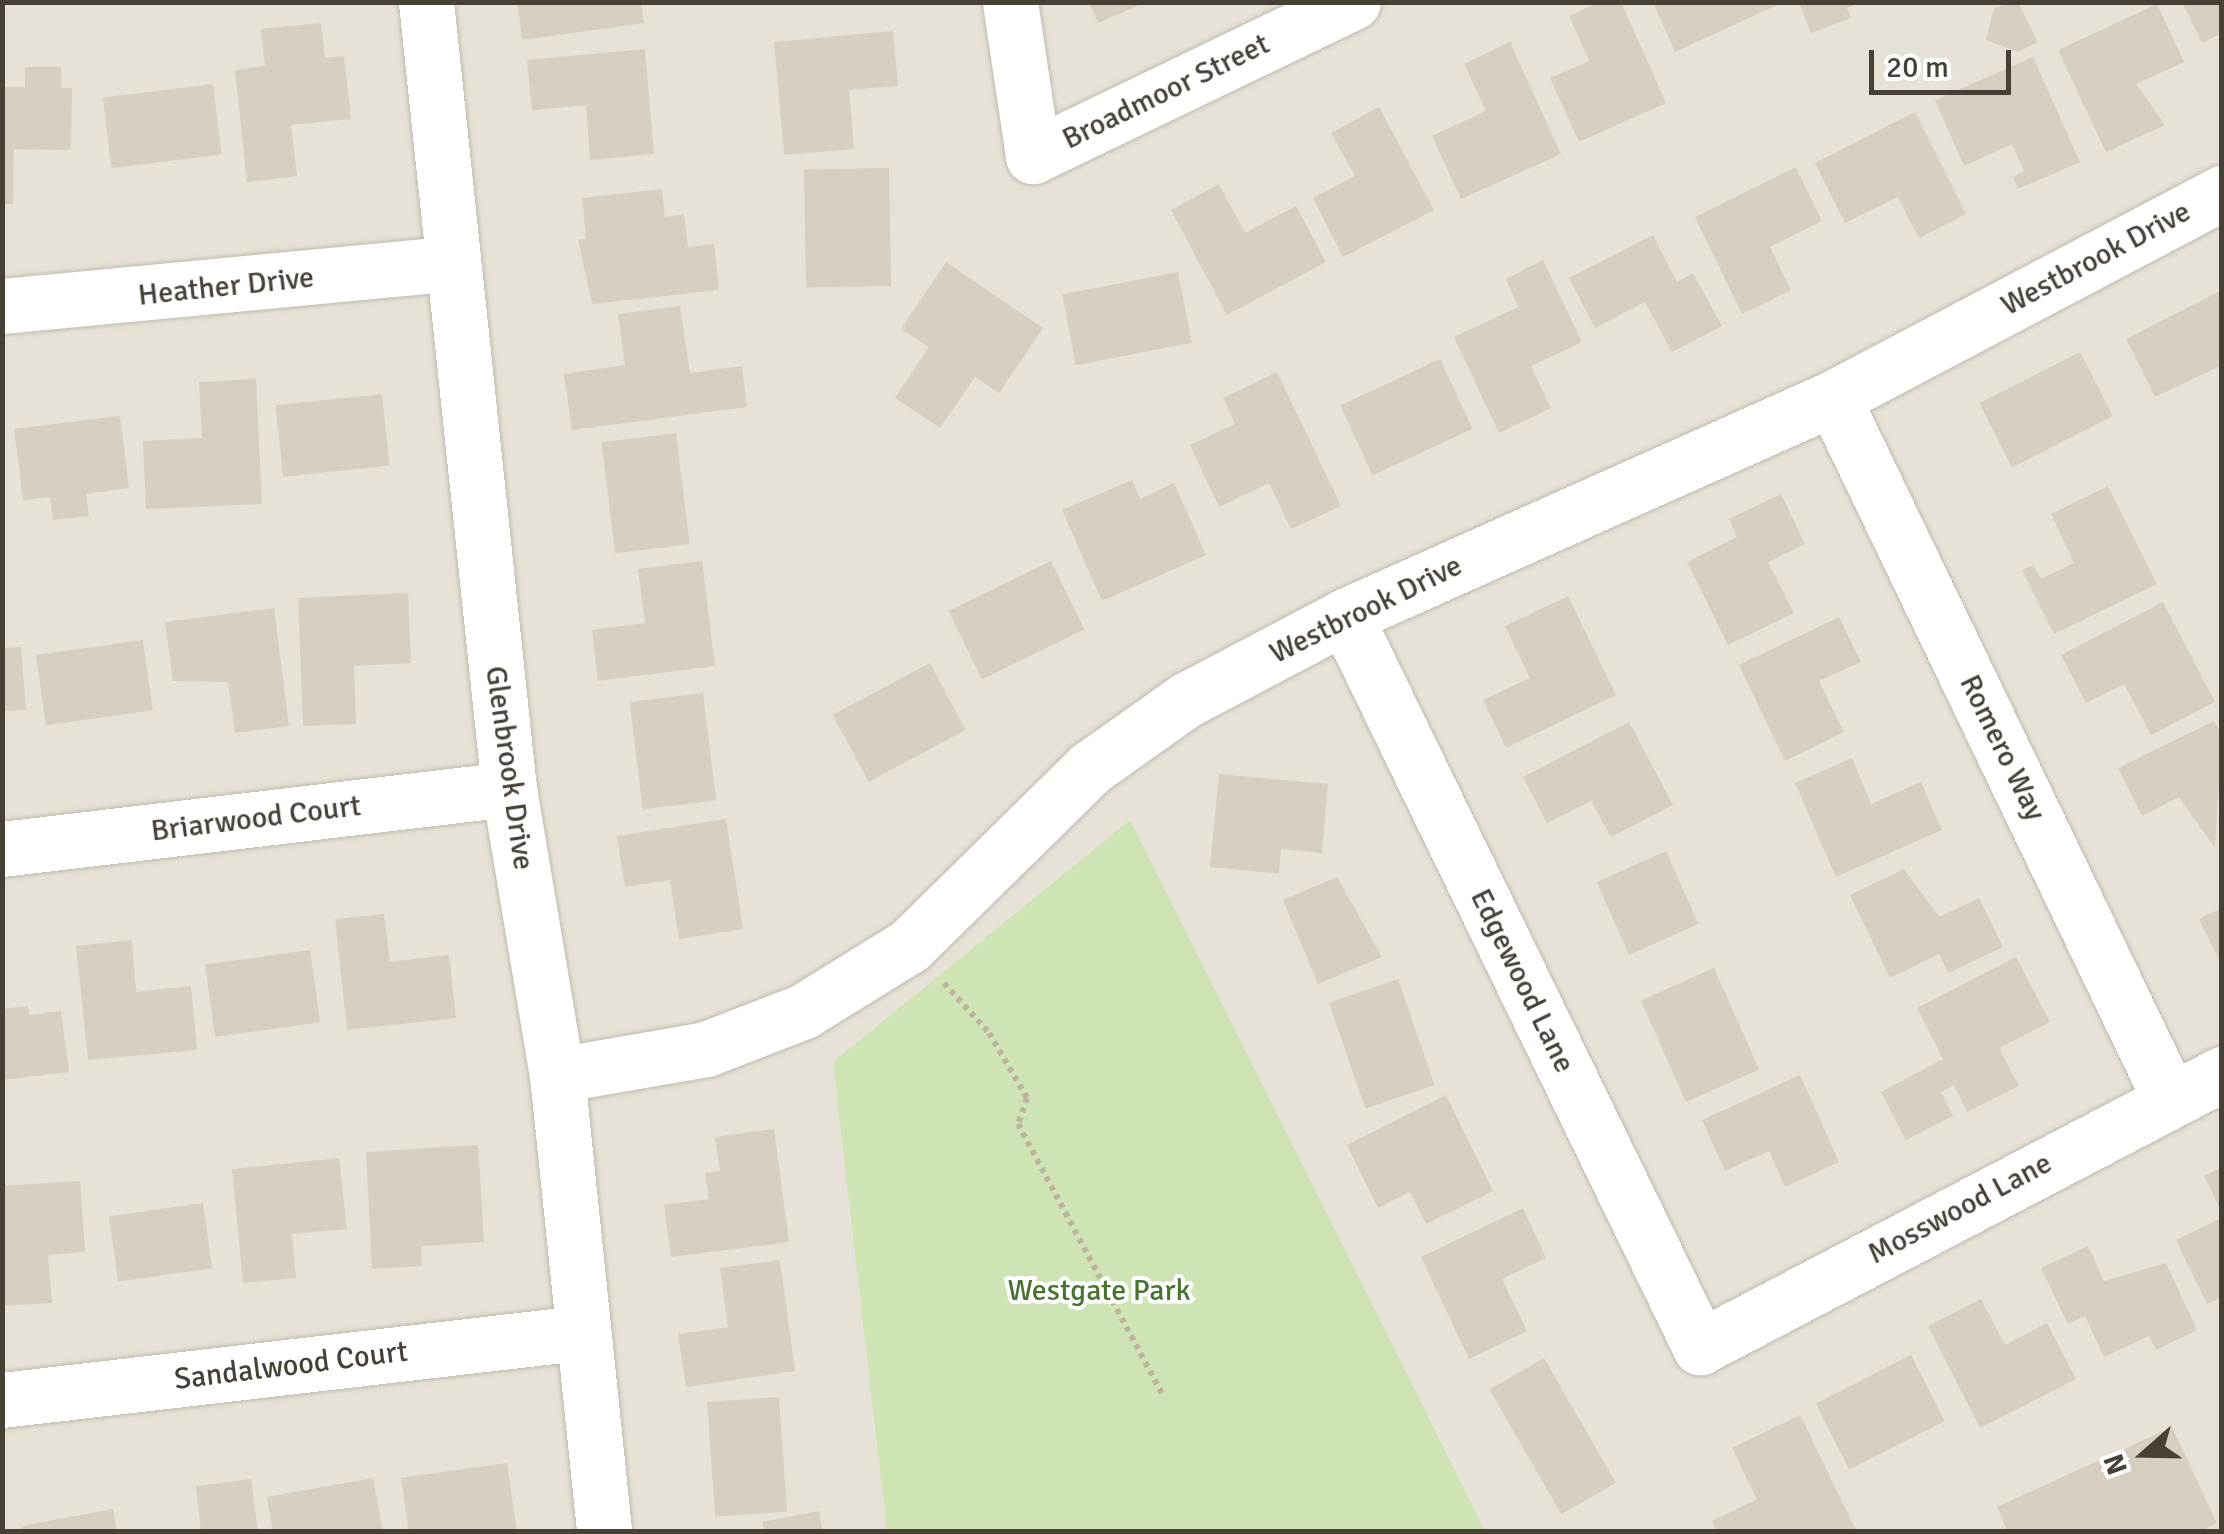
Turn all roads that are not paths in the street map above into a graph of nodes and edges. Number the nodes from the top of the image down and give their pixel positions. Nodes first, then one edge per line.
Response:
1 (426, 2) edge
2 (1010, 2) edge
3 (1353, 2) edge
4 (2222, 193) edge
5 (449, 264) junction
6 (2, 306) edge
7 (1833, 398) junction
8 (1344, 616) junction
9 (510, 789) junction
10 (2, 849) edge
11 (2222, 1074) edge
12 (557, 1075) junction
13 (2170, 1099) junction
14 (579, 1333) junction
15 (1700, 1346) joint
16 (2, 1400) edge
17 (604, 1532) edge

1 - 5 street, Glenbrook Drive
2 - 3 street, Broadmoor Street
4 - 7 street, Westbrook Drive
5 - 6 street, Heather Drive
5 - 9 street, Glenbrook Drive
7 - 8 street, Westbrook Drive
7 - 13 street, Romero Way
8 - 12 street, Westbrook Drive
8 - 15 street, Edgewood Lane
9 - 10 street, Briarwood Court
9 - 12 street, Glenbrook Drive
11 - 13 street, Mosswood Lane
12 - 14 street, Glenbrook Drive
13 - 15 street, Mosswood Lane
14 - 16 street, Sandalwood Court
14 - 17 street, Glenbrook Drive

